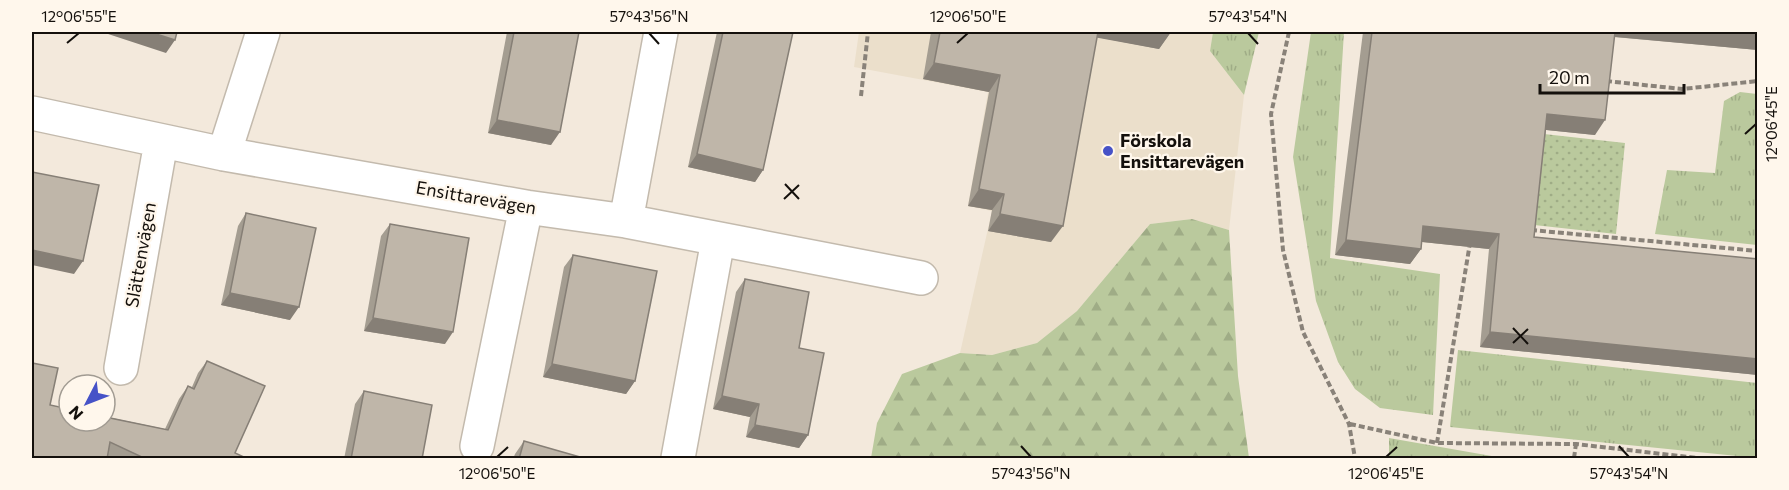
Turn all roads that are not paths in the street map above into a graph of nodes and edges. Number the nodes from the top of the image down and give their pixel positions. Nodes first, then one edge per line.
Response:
1 (263, 32) edge
2 (661, 32) edge
3 (32, 113) edge
4 (161, 142) junction
5 (224, 154) junction
6 (526, 207) junction
7 (626, 221) junction
8 (718, 240) junction
9 (921, 278) dead end
10 (121, 369) dead end
11 (477, 446) dead end
12 (678, 459) edge

1 - 5 street
2 - 7 street
3 - 4 street, Ensittarevägen
4 - 5 street, Ensittarevägen
4 - 10 street, Slättenvägen
5 - 6 street, Ensittarevägen
6 - 7 street, Ensittarevägen
6 - 11 street
7 - 8 street, Ensittarevägen
8 - 9 street, Ensittarevägen
8 - 12 street

